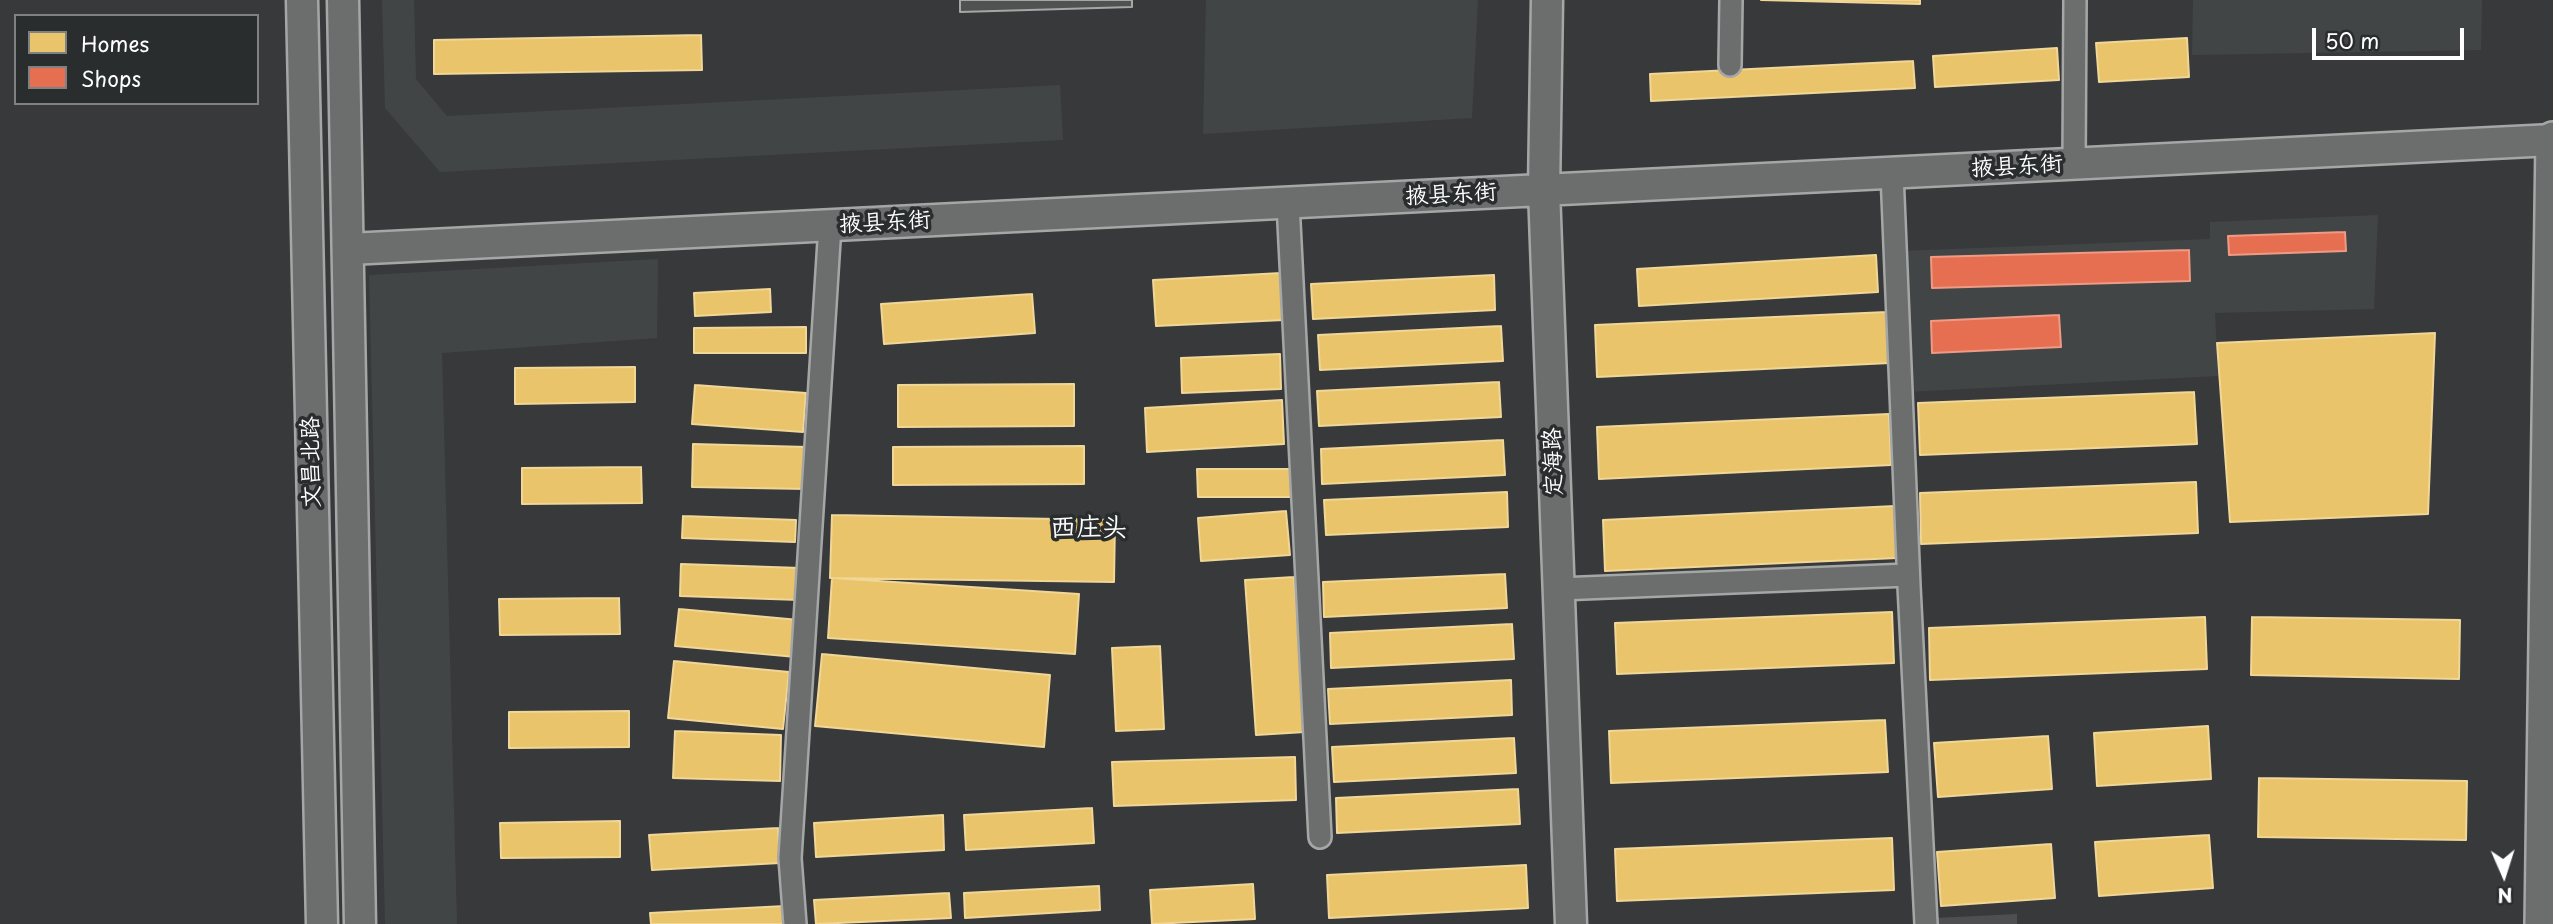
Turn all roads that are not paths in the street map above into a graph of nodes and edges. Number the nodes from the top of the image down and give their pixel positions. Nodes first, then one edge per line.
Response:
1 (302, 0) edge
2 (343, 0) edge
3 (1547, 0) edge
4 (1731, 0) edge
5 (2075, 0) edge
6 (1730, 65) dead end
7 (2553, 140) edge
8 (2074, 164) junction
9 (1892, 173) junction
10 (1544, 190) junction
11 (1288, 203) junction
12 (830, 225) junction
13 (349, 249) junction
14 (1908, 575) junction
15 (1559, 589) junction
16 (1320, 837) dead end
17 (322, 924) edge
18 (360, 924) edge
19 (794, 924) edge
20 (1571, 924) edge
21 (1926, 924) edge
22 (2542, 924) edge

1 - 17 main road, 文昌北路
2 - 13 main road, 文昌北路
3 - 10 main road, 定海路
4 - 6 street
5 - 8 street
7 - 8 main road, 掖县东街
7 - 22 main road
8 - 9 main road, 掖县东街
9 - 10 main road, 掖县东街
9 - 14 street
10 - 11 main road, 掖县东街
10 - 15 main road, 定海路
11 - 12 main road, 掖县东街
11 - 16 street
12 - 13 main road, 掖县东街
12 - 19 street
13 - 18 main road, 文昌北路
14 - 15 street
14 - 21 street
15 - 20 main road, 定海路

